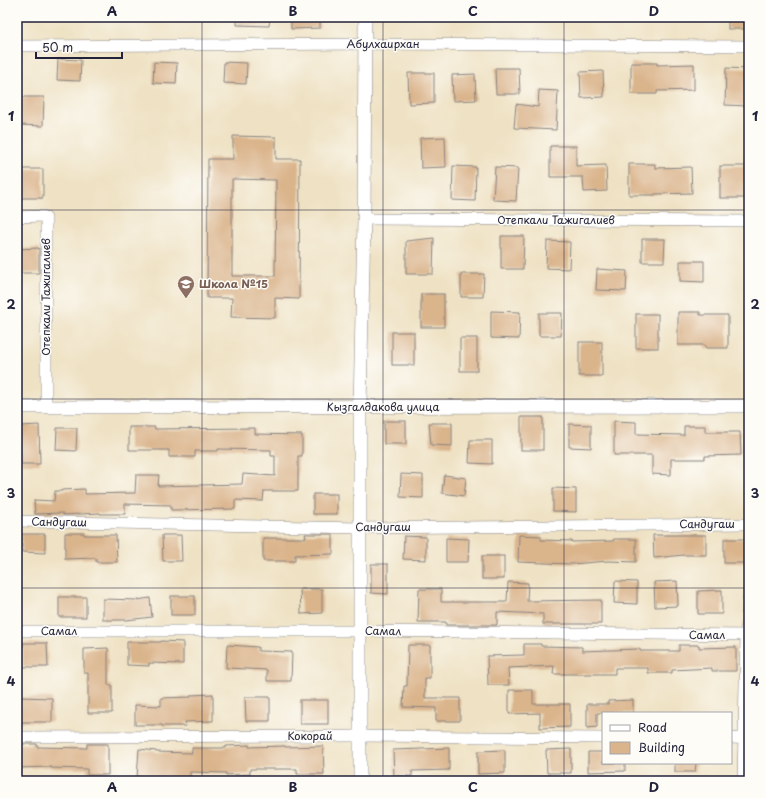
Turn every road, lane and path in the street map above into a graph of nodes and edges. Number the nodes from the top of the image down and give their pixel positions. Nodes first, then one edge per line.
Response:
1 (365, 17) edge
2 (365, 44) junction
3 (17, 46) edge
4 (749, 46) edge
5 (17, 217) edge
6 (364, 219) junction
7 (749, 221) edge
8 (749, 406) edge
9 (17, 407) edge
10 (46, 407) junction
11 (360, 407) junction
12 (17, 521) edge
13 (749, 524) edge
14 (360, 528) junction
15 (749, 593) edge
16 (17, 631) edge
17 (360, 631) junction
18 (747, 635) edge
19 (360, 736) junction
20 (17, 737) edge
21 (602, 738) edge
22 (732, 738) edge
23 (747, 738) edge
24 (360, 781) edge
25 (744, 781) edge

1 - 2 street
2 - 3 street, Абулхаирхан
2 - 4 street, Абулхаирхан
2 - 6 street
5 - 10 street, Отепкали Тажигалиев
6 - 7 street, Отепкали Тажигалиев
6 - 11 street
8 - 11 street, Кызгалдакова улица
9 - 10 street, Кызгалдакова улица
10 - 11 street, Кызгалдакова улица
11 - 14 street
12 - 14 street, Сандугаш
13 - 14 street, Сандугаш
14 - 17 street
15 - 18 street
16 - 17 street, Самал
17 - 18 street, Самал
17 - 19 street
18 - 23 street
19 - 20 street, Кокорай
19 - 21 street, Кокорай
19 - 24 street
22 - 23 street
23 - 25 street

